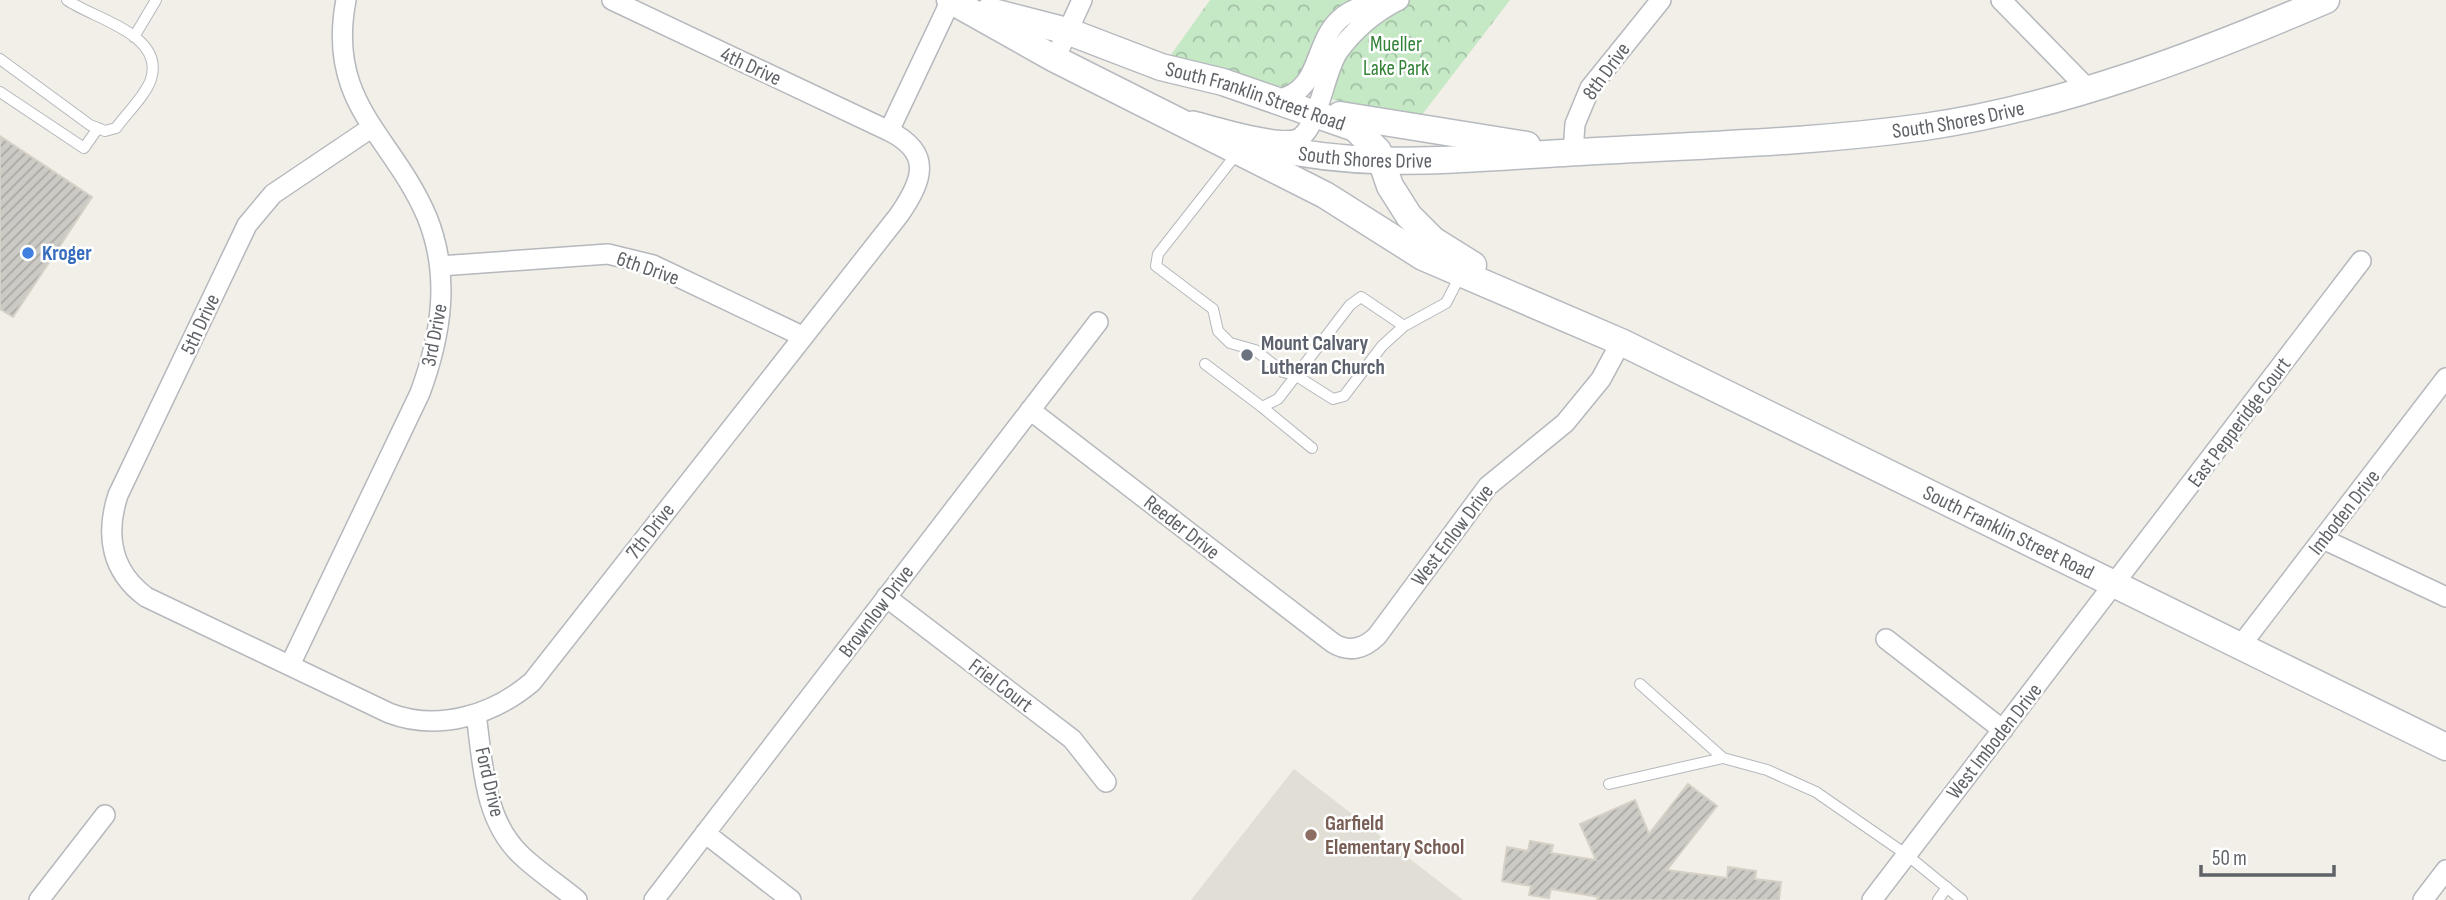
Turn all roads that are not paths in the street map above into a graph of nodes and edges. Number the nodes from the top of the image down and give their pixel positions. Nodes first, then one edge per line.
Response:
1 (66, 0) edge
2 (156, 0) edge
3 (346, 0) edge
4 (612, 0) edge
5 (950, 0) edge
6 (1082, 0) edge
7 (1401, 0) edge
8 (1661, 0) edge
9 (2001, 0) edge
10 (2326, 0) edge
11 (1067, 32) junction
12 (134, 37) junction
13 (0, 59) edge
14 (1055, 59) junction
15 (2087, 88) junction
16 (0, 92) edge
17 (1277, 100) junction
18 (1315, 113) junction
19 (1162, 114) junction
20 (98, 128) junction
21 (371, 128) junction
22 (889, 131) junction
23 (1238, 151) junction
24 (1573, 152) junction
25 (1382, 162) junction
26 (1425, 162) junction
27 (1397, 198) junction
28 (2361, 261) dead end
29 (440, 265) junction
30 (1461, 274) junction
31 (1572, 319) junction
32 (1098, 322) dead end
33 (1404, 326) junction
34 (803, 336) junction
35 (1621, 342) junction
36 (1205, 364) dead end
37 (1295, 375) junction
38 (2446, 378) edge
39 (1262, 407) junction
40 (1030, 410) junction
41 (1312, 448) dead end
42 (2323, 539) junction
43 (121, 571) joint
44 (2117, 583) junction
45 (886, 597) junction
46 (2446, 597) edge
47 (1886, 639) dead end
48 (1333, 643) joint
49 (2241, 645) junction
50 (290, 665) junction
51 (1640, 684) dead end
52 (476, 714) junction
53 (2003, 730) junction
54 (2446, 747) edge
55 (1723, 758) junction
56 (1106, 782) dead end
57 (1609, 784) dead end
58 (105, 815) dead end
59 (705, 834) junction
60 (1907, 855) junction
61 (2446, 870) edge
62 (1947, 887) junction
63 (39, 900) edge
64 (578, 900) edge
65 (654, 900) edge
66 (791, 900) edge
67 (1872, 900) edge
68 (1938, 900) edge
69 (1962, 900) edge
70 (2423, 900) edge

1 - 12 lane
2 - 12 lane
3 - 21 street, 3rd Drive
4 - 22 street, 4th Drive
5 - 11 street, South Franklin Street Road
5 - 14 street, South Franklin Street Road
5 - 22 street
6 - 11 street
7 - 17 street
7 - 18 street
8 - 24 street, 8th Drive
9 - 15 street
10 - 15 street, South Shores Drive
11 - 14 street
11 - 17 street, South Franklin Street Road
12 - 20 lane
13 - 20 lane
14 - 19 street, South Franklin Street Road
15 - 24 street, South Shores Drive
16 - 20 lane
17 - 18 street, South Franklin Street Road
18 - 19 street
18 - 24 street, South Shores Drive
18 - 25 street, South Franklin Street Road
19 - 23 street, South Franklin Street Road
19 - 25 street, South Shores Drive
21 - 29 street, 3rd Drive
21 - 43 street, 5th Drive
22 - 34 street, 7th Drive
23 - 30 street, South Franklin Street Road
23 - 37 lane
24 - 26 street, South Shores Drive
25 - 26 street, South Shores Drive
25 - 27 street, South Franklin Street Road
26 - 27 street
27 - 31 street, South Franklin Street Road
28 - 44 street, East Pepperidge Court
29 - 34 street, 6th Drive
29 - 50 street, 3rd Drive
30 - 31 street, South Franklin Street Road
30 - 33 lane
31 - 35 street, South Franklin Street Road
32 - 40 street, Brownlow Drive
33 - 37 lane
33 - 37 lane
34 - 52 street, 7th Drive
35 - 44 street, South Franklin Street Road
35 - 48 street, West Enlow Drive
36 - 39 lane
37 - 39 lane
38 - 42 street, Imboden Drive
39 - 41 lane
40 - 45 street, Brownlow Drive
40 - 48 street, Reeder Drive
42 - 46 street
42 - 49 street, Imboden Drive
43 - 50 street, 7th Drive
44 - 49 street, South Franklin Street Road
44 - 53 street, West Imboden Drive
45 - 56 street, Friel Court
45 - 59 street, Brownlow Drive
47 - 53 street
49 - 54 street, South Franklin Street Road
50 - 52 street, 7th Drive
51 - 55 lane
52 - 64 street, Ford Drive
53 - 60 street, West Imboden Drive
55 - 57 lane
55 - 60 lane
58 - 63 street
59 - 65 street, Brownlow Drive
59 - 66 street
60 - 62 lane
60 - 67 street, West Imboden Drive
61 - 70 street
62 - 68 lane
62 - 69 lane

